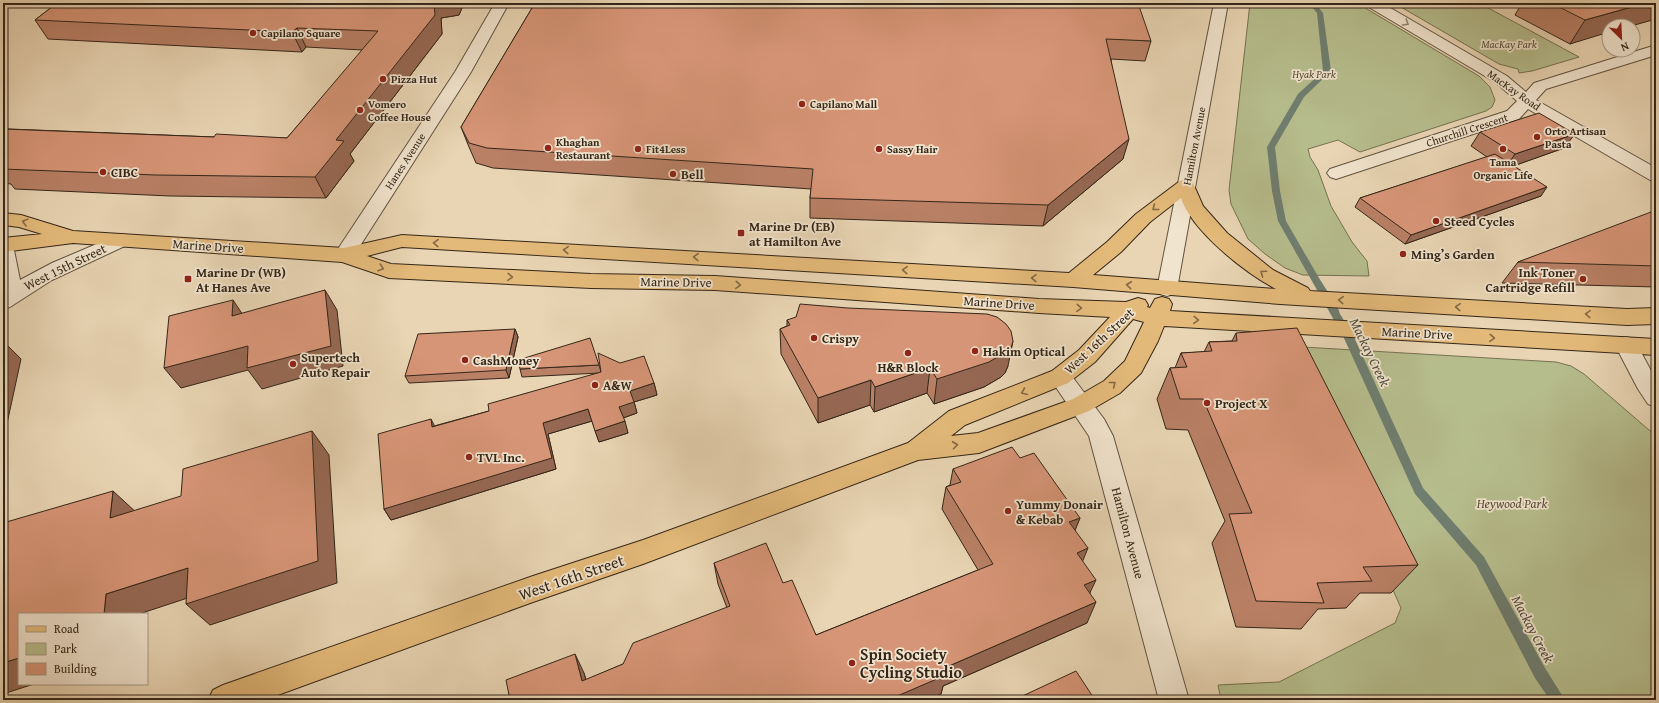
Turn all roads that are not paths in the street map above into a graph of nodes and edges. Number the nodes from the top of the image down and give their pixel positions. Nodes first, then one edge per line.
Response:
1 (502, 3) edge
2 (1221, 3) edge
3 (1372, 3) edge
4 (1656, 50) edge
5 (1527, 101) junction
6 (1336, 173) dead end
7 (1656, 176) edge
8 (1186, 185) junction
9 (3, 219) edge
10 (73, 237) junction
11 (120, 240) junction
12 (3, 245) edge
13 (344, 255) junction
14 (1073, 280) junction
15 (1168, 289) junction
16 (7, 298) edge
17 (1310, 298) junction
18 (1129, 310) junction
19 (1656, 316) edge
20 (1158, 318) junction
21 (1626, 345) junction
22 (1656, 347) edge
23 (1060, 377) junction
24 (1656, 398) edge
25 (1080, 405) junction
26 (917, 450) junction
27 (223, 700) edge
28 (1174, 700) edge

1 - 13 street, Hanes Avenue
2 - 8 street, Hamilton Avenue
3 -> 5 street, MacKay Road
4 - 5 street, Churchill Crescent
5 - 6 street, Churchill Crescent
5 - 7 street, MacKay Road
8 -> 14 main road
8 - 15 street, Hamilton Avenue
17 -> 8 main road
10 -> 9 main road, Marine Drive
10 - 11 main road, Marine Drive
10 - 12 main road, Marine Drive
11 - 13 main road, Marine Drive
11 - 16 street, West 15th Street
12 - 16 street, West 15th Street
14 -> 13 main road, Marine Drive
13 -> 18 main road, Marine Drive
15 -> 14 main road, Marine Drive
15 - 17 main road, Marine Drive
15 - 18 main road, West 16th Street
15 - 20 main road, West 16th Street
19 -> 17 main road, Marine Drive
18 - 20 main road, Marine Drive
18 - 23 main road, West 16th Street
20 -> 21 main road, Marine Drive
25 -> 20 main road, West 16th Street
21 - 22 main road, Marine Drive
21 - 24 street
23 - 25 street, Hamilton Avenue
23 -> 26 main road, West 16th Street
26 -> 25 main road, West 16th Street
25 - 28 street, Hamilton Avenue
26 - 27 main road, West 16th Street

